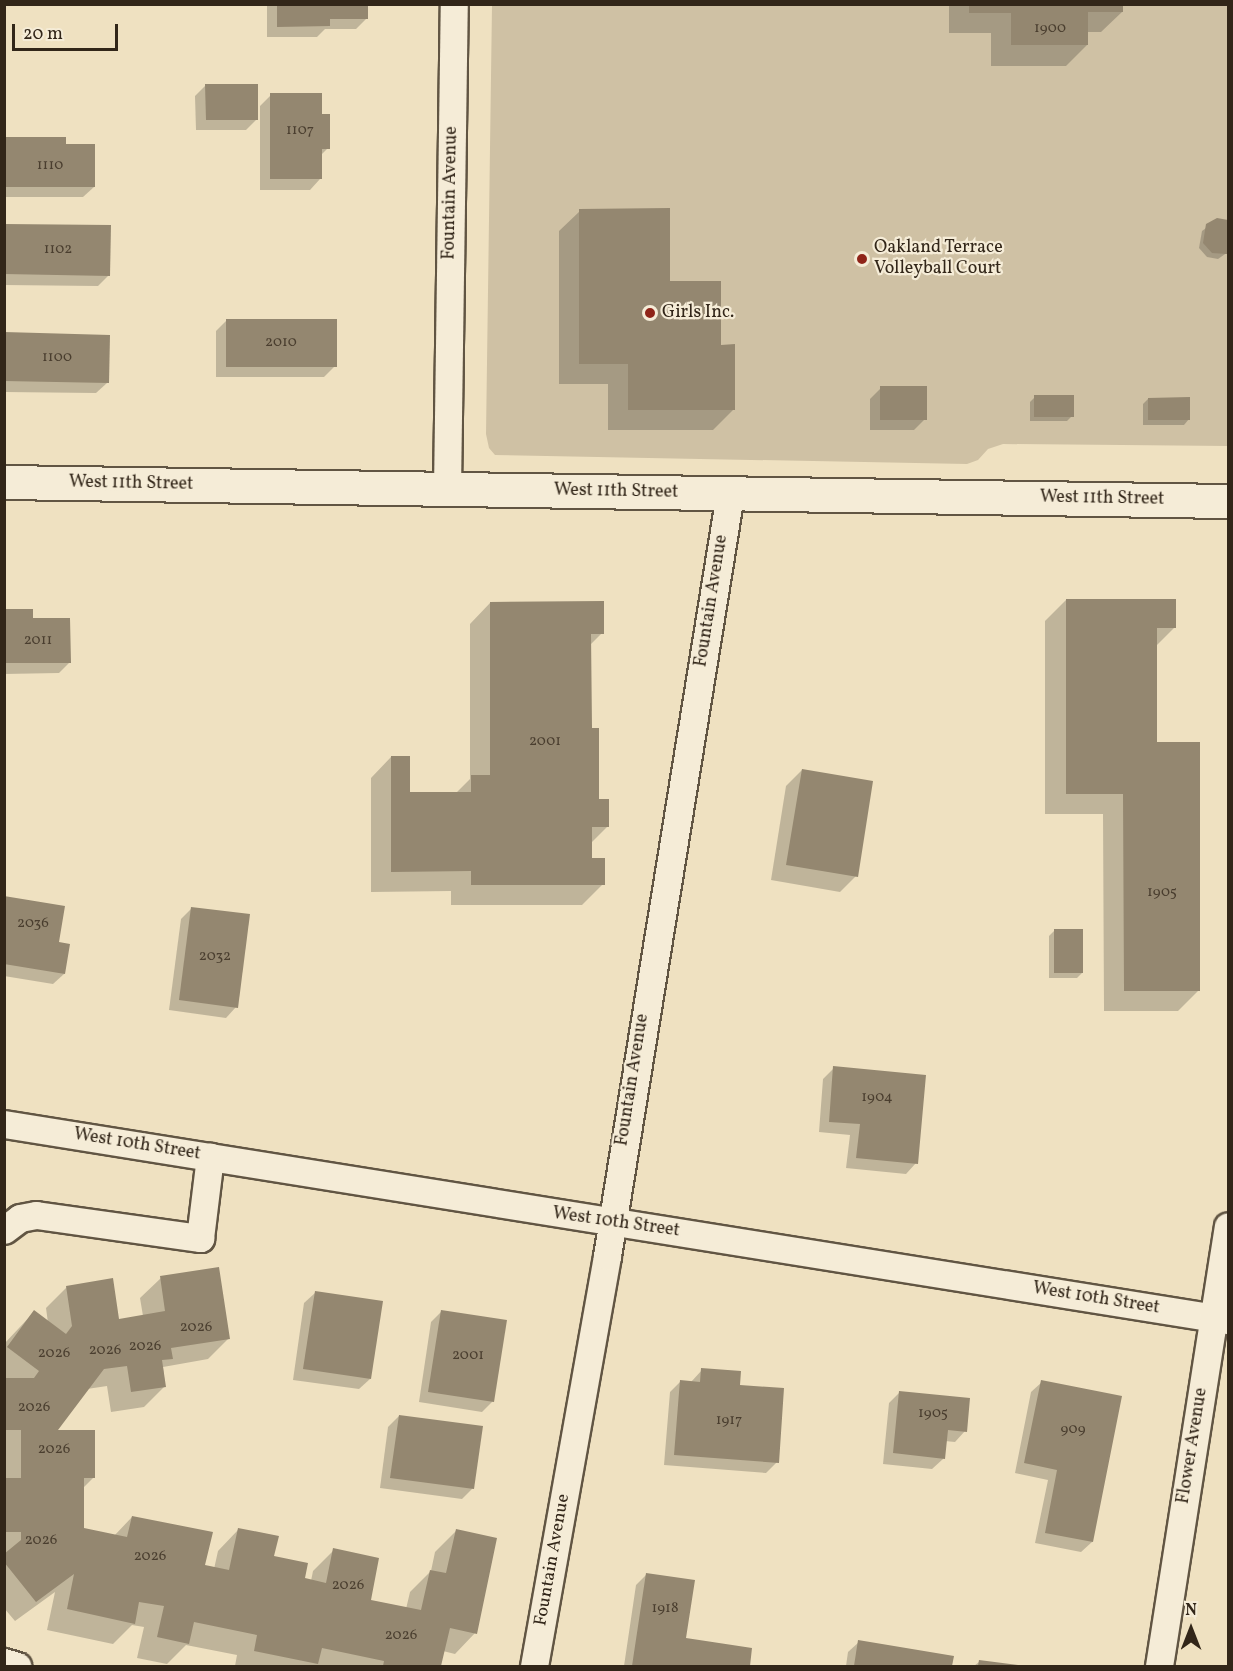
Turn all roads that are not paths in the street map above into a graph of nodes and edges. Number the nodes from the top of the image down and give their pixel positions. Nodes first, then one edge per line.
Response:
1 (454, 4) edge
2 (4, 482) edge
3 (447, 489) junction
4 (730, 494) junction
5 (1228, 501) edge
6 (4, 1124) edge
7 (210, 1157) junction
8 (612, 1222) junction
9 (1228, 1226) edge
10 (4, 1230) edge
11 (1221, 1319) edge
12 (4, 1662) edge
13 (17, 1666) edge
14 (534, 1666) edge
15 (1159, 1666) edge

1 - 3 street, Fountain Avenue
2 - 3 main road, West 11th Street
3 - 4 main road, West 11th Street
4 - 5 main road, West 11th Street
4 - 8 street, Fountain Avenue
6 - 7 street, West 10th Street
7 - 8 street, West 10th Street
7 - 10 street
8 - 11 street, West 10th Street
8 - 14 street, Fountain Avenue
9 - 11 street, Flower Avenue
11 - 15 street, Flower Avenue
12 - 13 street

